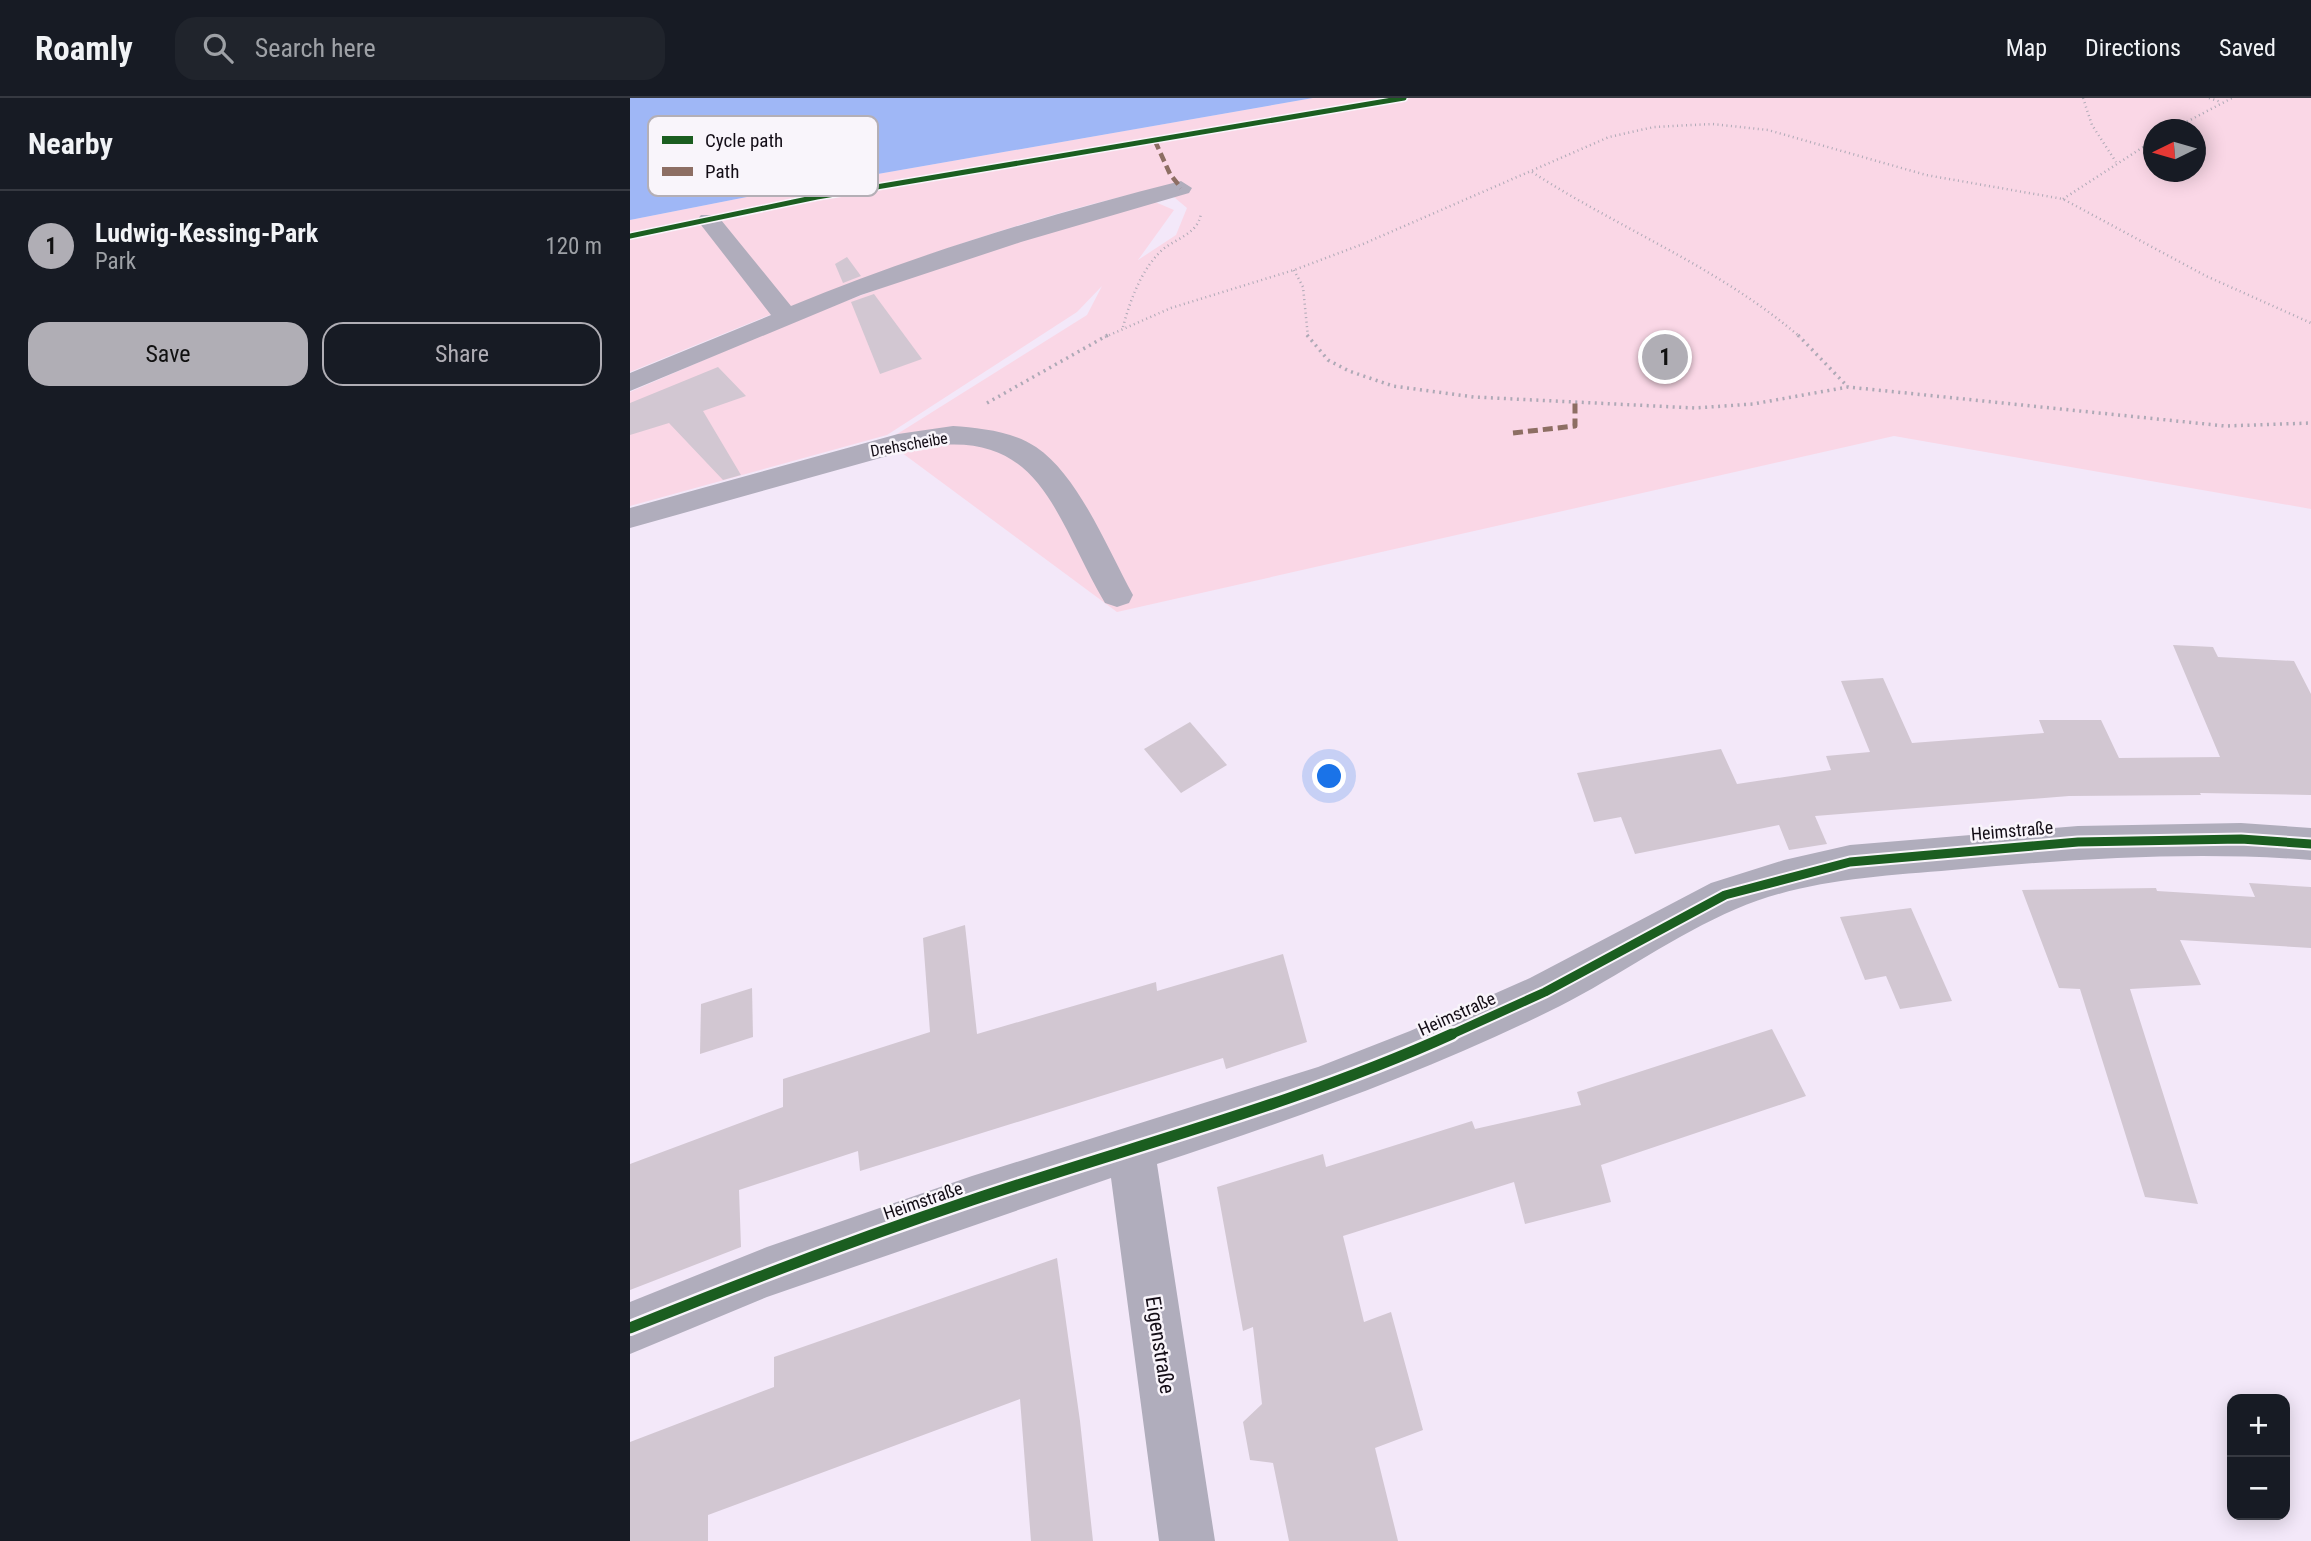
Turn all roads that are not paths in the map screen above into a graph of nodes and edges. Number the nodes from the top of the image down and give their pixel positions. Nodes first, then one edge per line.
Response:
1 (1181, 188) road end
2 (709, 220) dead end
3 (786, 317) junction
4 (630, 383) edge
5 (630, 518) edge
6 (1117, 594) dead end
7 (2311, 844) edge
8 (1131, 1149) junction
9 (630, 1328) edge
10 (1187, 1541) edge

1 - 3 street
2 - 3 street
3 - 4 street
5 - 6 street, Drehscheibe
7 - 8 street, Heimstraße
8 - 9 street, Heimstraße
8 - 10 street, Eigenstraße

